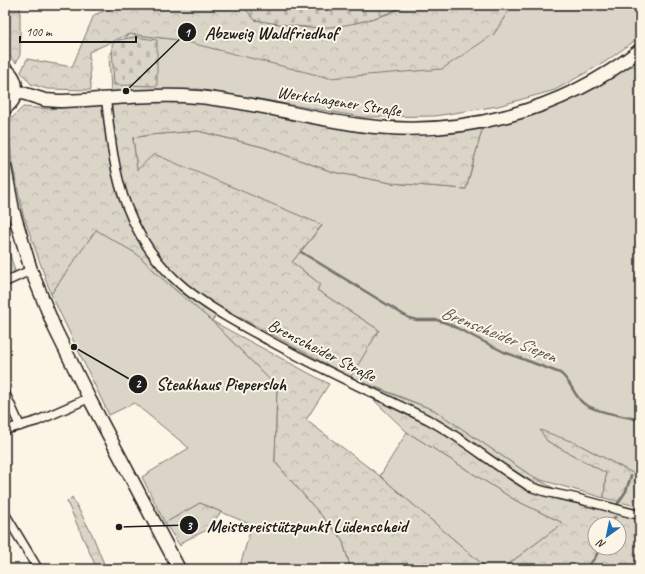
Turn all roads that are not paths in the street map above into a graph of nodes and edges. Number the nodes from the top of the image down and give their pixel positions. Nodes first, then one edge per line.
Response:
1 (640, 50) edge
2 (5, 69) edge
3 (16, 91) junction
4 (106, 99) junction
5 (5, 108) edge
6 (5, 167) edge
7 (9, 210) edge
8 (31, 270) junction
9 (5, 282) edge
10 (5, 393) edge
11 (89, 398) junction
12 (20, 426) junction
13 (5, 430) edge
14 (5, 514) edge
15 (640, 515) edge
16 (38, 569) edge
17 (179, 569) edge

1 - 4 main road, Werkshagener Straße
2 - 3 main road
3 - 4 main road, Werkshagener Straße
3 - 5 main road
4 - 15 street, Brenscheider Straße
6 - 7 main road
7 - 8 main road
8 - 9 street
8 - 11 main road
10 - 12 street
11 - 12 street
11 - 17 main road
12 - 13 street
14 - 16 street

